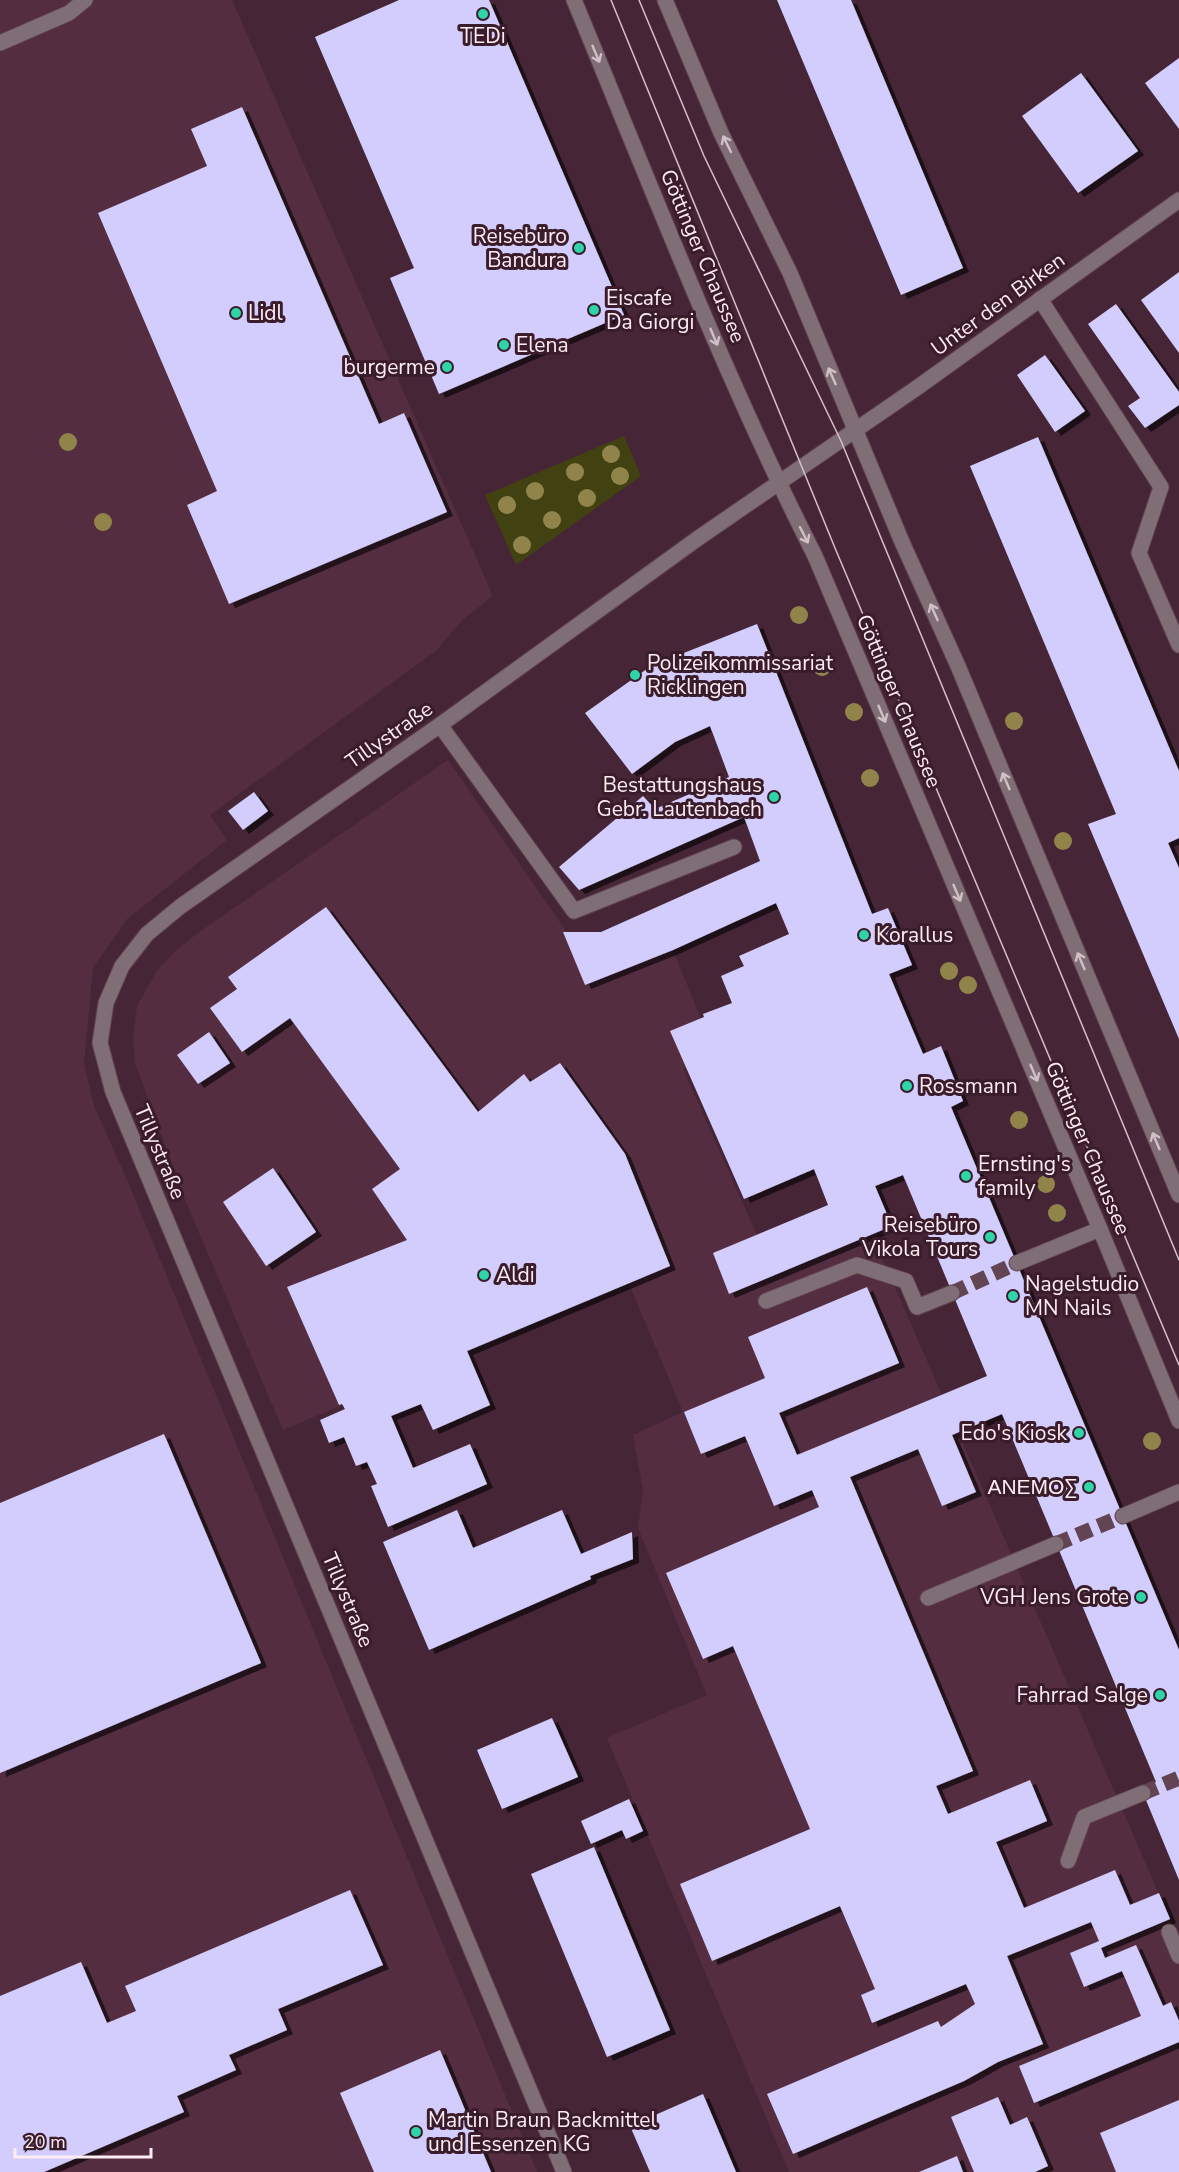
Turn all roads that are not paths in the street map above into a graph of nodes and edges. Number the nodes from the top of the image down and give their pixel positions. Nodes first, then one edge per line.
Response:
1 (85, 0) edge
2 (574, 0) edge
3 (665, 0) edge
4 (0, 43) edge
5 (1179, 200) edge
6 (1041, 299) junction
7 (855, 430) junction
8 (841, 441) joint
9 (778, 483) junction
10 (1179, 645) edge
11 (440, 725) junction
12 (734, 847) dead end
13 (1179, 1195) edge
14 (1100, 1229) junction
15 (1017, 1263) tunnel mouth
16 (952, 1293) tunnel mouth
17 (766, 1301) dead end
18 (1179, 1421) edge
19 (1179, 1492) edge
20 (1123, 1516) tunnel mouth
21 (1056, 1544) tunnel mouth
22 (928, 1598) dead end
23 (1143, 1792) tunnel mouth
24 (1068, 1861) dead end
25 (1169, 1932) dead end
26 (1179, 1956) edge
27 (564, 2172) edge

1 - 4 street
2 -> 9 street, Göttinger Chaussee
7 -> 3 street
5 - 6 street, Unter den Birken
6 - 7 street, Unter den Birken
6 - 10 street
7 - 8 street, Unter den Birken
13 -> 7 street
8 - 9 street, Tillystraße
9 - 11 street, Tillystraße
9 -> 14 street, Göttinger Chaussee
11 - 12 street
11 - 27 street, Tillystraße
14 - 15 street
14 - 18 street, Göttinger Chaussee
16 - 17 street
19 - 20 street
21 - 22 street
23 - 24 street
25 - 26 street

